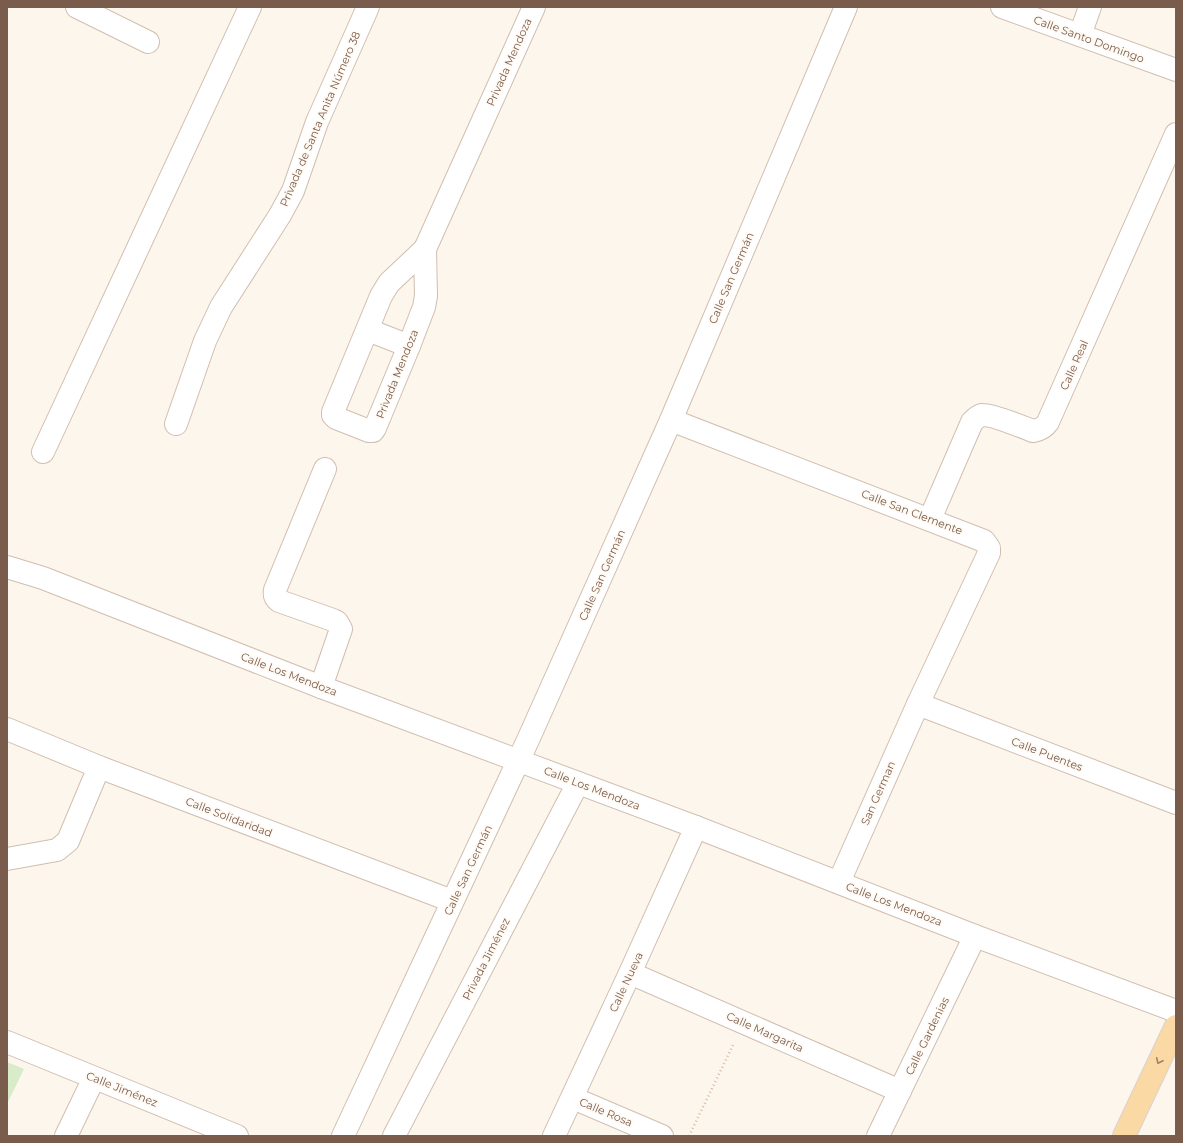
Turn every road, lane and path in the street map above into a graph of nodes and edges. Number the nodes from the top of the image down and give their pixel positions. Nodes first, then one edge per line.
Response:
1 (77, 7) edge
2 (250, 7) edge
3 (368, 7) edge
4 (534, 7) edge
5 (846, 7) edge
6 (1002, 7) edge
7 (1090, 7) edge
8 (1080, 35) junction
9 (148, 42) dead end
10 (1176, 70) edge
11 (1176, 134) edge
12 (425, 249) junction
13 (368, 330) junction
14 (409, 346) junction
15 (671, 420) junction
16 (176, 424) dead end
17 (43, 452) dead end
18 (325, 469) dead end
19 (930, 519) junction
20 (7, 567) edge
21 (321, 687) junction
22 (918, 704) junction
23 (7, 729) edge
24 (519, 761) junction
25 (99, 767) junction
26 (578, 783) junction
27 (1176, 803) edge
28 (696, 827) junction
29 (7, 859) edge
30 (839, 882) junction
31 (452, 901) junction
32 (975, 936) junction
33 (630, 973) junction
34 (1176, 1012) edge
35 (743, 1023) junction
36 (1176, 1026) edge
37 (7, 1042) edge
38 (94, 1078) junction
39 (900, 1091) junction
40 (573, 1098) junction
41 (209, 1131) edge
42 (66, 1136) edge
43 (237, 1136) edge
44 (343, 1136) edge
45 (394, 1136) edge
46 (554, 1136) edge
47 (662, 1136) edge
48 (689, 1136) edge
49 (878, 1136) edge
50 (1124, 1136) edge

1 - 9 street
2 - 17 street
3 - 16 street, Privada de Santa Anita Número 38
4 - 12 street, Privada Mendoza
5 - 15 street, Calle San Germán
6 - 8 street, Calle Santo Domingo
7 - 8 street
8 - 10 street, Calle Santo Domingo
11 - 19 street, Calle Real
12 - 13 street, Privada Mendoza
12 - 14 street, Privada Mendoza
13 - 14 street
13 - 14 street, Privada Mendoza
15 - 19 street, Calle San Clemente
15 - 24 street, Calle San Germán
18 - 21 street
19 - 22 street, Calle San Clemente
20 - 21 street, Calle Los Mendoza
21 - 24 street, Calle Los Mendoza
22 - 27 street, Calle Puentes
22 - 30 street, San German
23 - 25 street, Calle Solidaridad
24 - 26 street, Calle Los Mendoza
24 - 31 street, Calle San Germán
25 - 29 street
25 - 31 street, Calle Solidaridad
26 - 28 street, Calle Los Mendoza
26 - 45 street, Privada Jiménez
28 - 30 street, Calle Los Mendoza
28 - 33 street, Calle Nueva
30 - 32 street, Calle Los Mendoza
31 - 44 street, Calle San Germán
32 - 34 street, Calle Los Mendoza
32 - 39 street, Calle Gardenias
33 - 35 street, Calle Margarita
33 - 40 street, Calle Nueva
35 - 39 street, Calle Margarita
35 - 48 path
36 -> 50 main road
37 - 38 street, Calle Jiménez
38 - 41 street, Calle Jiménez
38 - 42 street
39 - 49 street, Calle Gardenias
40 - 46 street, Calle Nueva
40 - 47 street, Calle Rosa
41 - 43 street, Calle Jiménez

